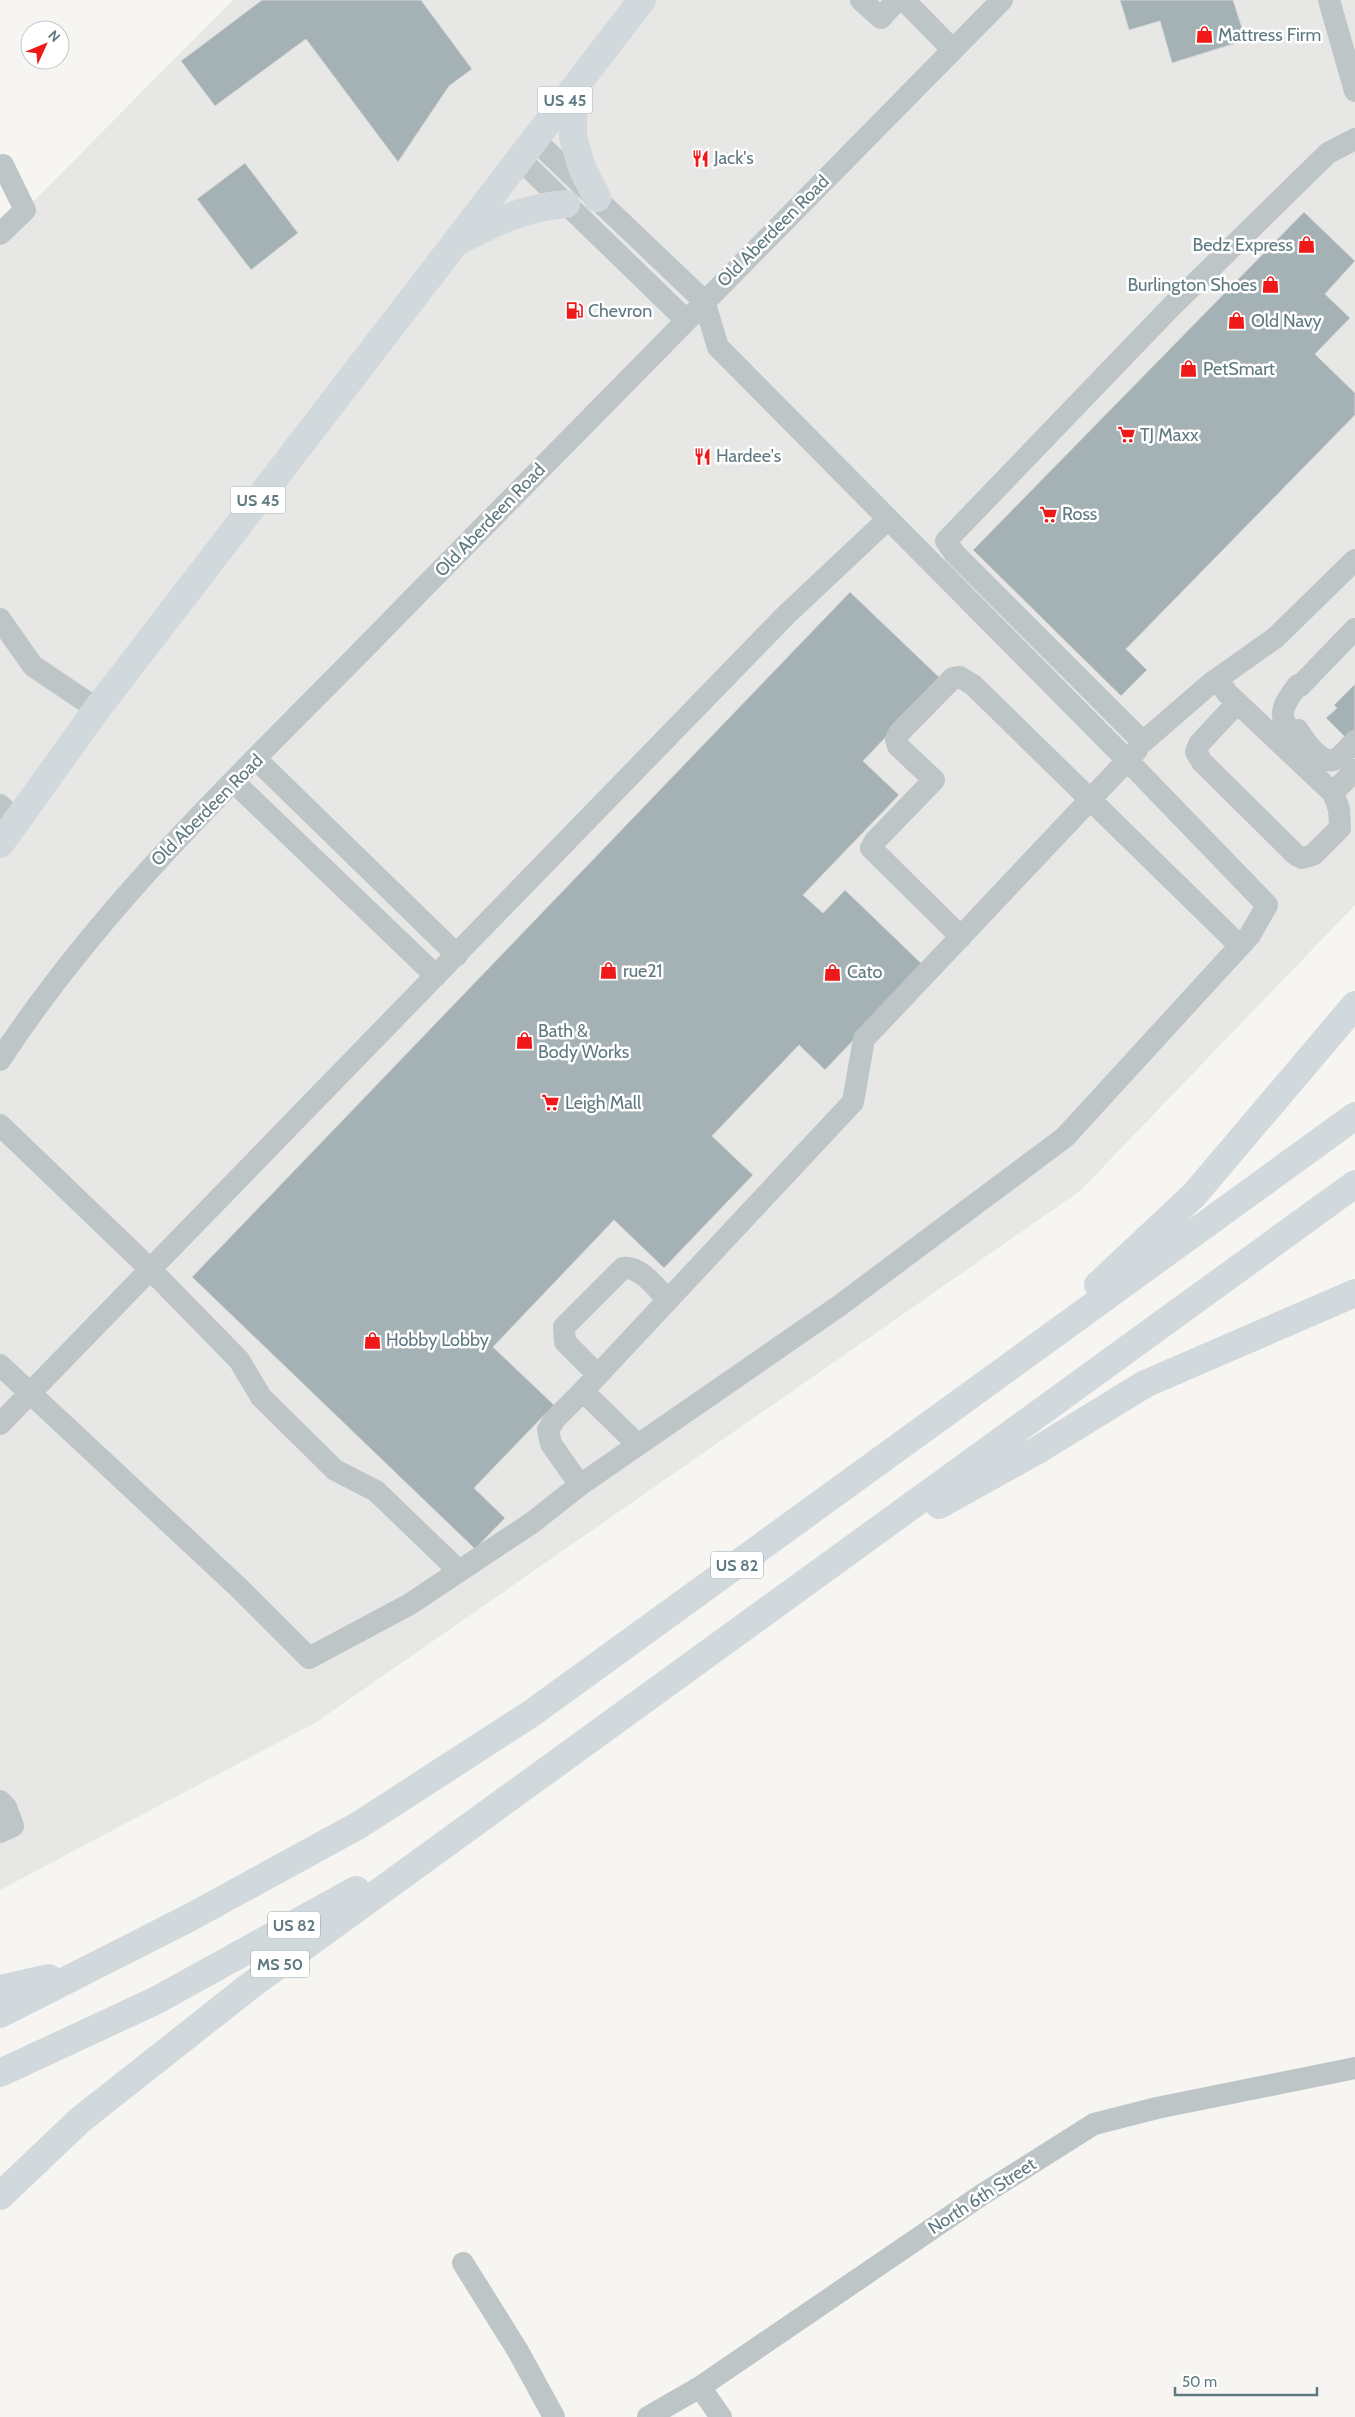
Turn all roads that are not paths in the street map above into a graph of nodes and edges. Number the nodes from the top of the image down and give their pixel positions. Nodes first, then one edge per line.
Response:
1 (642, 0) edge
2 (861, 0) edge
3 (897, 0) edge
4 (904, 0) edge
5 (1002, 0) edge
6 (1329, 0) edge
7 (952, 50) junction
8 (573, 90) junction
9 (1355, 91) edge
10 (1355, 139) edge
11 (528, 150) junction
12 (3, 165) dead end
13 (597, 198) junction
14 (566, 204) junction
15 (0, 234) edge
16 (457, 242) junction
17 (704, 300) junction
18 (686, 320) junction
19 (887, 520) junction
20 (1355, 560) edge
21 (1355, 618) edge
22 (0, 619) edge
23 (1355, 629) edge
24 (1218, 678) junction
25 (1237, 703) junction
26 (97, 708) junction
27 (1254, 719) junction
28 (1355, 740) edge
29 (1143, 742) junction
30 (256, 759) junction
31 (1128, 761) junction
32 (1355, 770) edge
33 (234, 782) junction
34 (1333, 793) junction
35 (1091, 800) junction
36 (8, 813) edge
37 (0, 844) edge
38 (961, 937) junction
39 (1240, 946) junction
40 (457, 955) junction
41 (436, 976) junction
42 (1355, 1005) edge
43 (0, 1060) edge
44 (1355, 1116) edge
45 (0, 1125) edge
46 (1355, 1184) edge
47 (151, 1270) junction
48 (1355, 1293) edge
49 (668, 1300) junction
50 (0, 1365) edge
51 (1008, 1369) junction
52 (598, 1375) junction
53 (582, 1392) junction
54 (31, 1394) junction
55 (0, 1424) edge
56 (638, 1445) junction
57 (580, 1485) junction
58 (829, 1566) junction
59 (459, 1571) junction
60 (574, 1750) junction
61 (0, 1801) edge
62 (0, 1832) edge
63 (90, 1970) junction
64 (0, 1989) edge
65 (0, 2014) edge
66 (1355, 2068) edge
67 (0, 2072) edge
68 (0, 2196) edge
69 (463, 2263) dead end
70 (700, 2387) junction
71 (554, 2417) edge
72 (648, 2417) edge
73 (721, 2417) edge

1 - 8 highway, US 45
2 - 3 street
4 - 7 street
5 - 7 street, Old Aberdeen Road
6 - 9 street
7 - 17 street, Old Aberdeen Road
8 - 11 highway, US 45
8 - 13 highway
10 - 29 street
11 - 13 street
11 - 14 street
11 - 16 highway, US 45
12 - 15 street
13 - 17 street
14 - 16 highway
14 - 18 street
16 - 26 highway, US 45
17 - 18 street, Old Aberdeen Road
17 - 19 street
18 - 30 street, Old Aberdeen Road
19 - 31 street
19 - 40 street
20 - 24 street
21 - 27 street
22 - 26 street
23 - 28 street
24 - 25 street
24 - 29 street
25 - 27 street
25 - 34 street
26 - 36 highway, US 45
27 - 34 street
29 - 31 street
30 - 33 street, Old Aberdeen Road
30 - 40 street
31 - 35 street
31 - 39 street
32 - 34 street
33 - 41 street
33 - 43 street, Old Aberdeen Road
35 - 38 street
35 - 38 street
35 - 39 street
36 - 37 highway, US 45
38 - 49 street
39 - 56 street
40 - 41 street
41 - 47 street
42 - 51 highway
44 - 51 highway, US 82
45 - 47 street
46 - 58 highway, US 82
47 - 54 street
47 - 59 street
48 - 58 highway
49 - 52 street
49 - 52 street
50 - 54 street
51 - 63 highway, US 82
52 - 53 street
53 - 56 street
53 - 57 street
54 - 55 street
54 - 59 street
56 - 57 street
57 - 59 street
58 - 60 highway, US 82
60 - 67 highway, US 82
60 - 68 highway, MS 50
61 - 62 street
63 - 64 highway
63 - 65 highway, US 82
66 - 70 street, North 6th Street
69 - 71 street
70 - 72 street, North 6th Street
70 - 73 street

